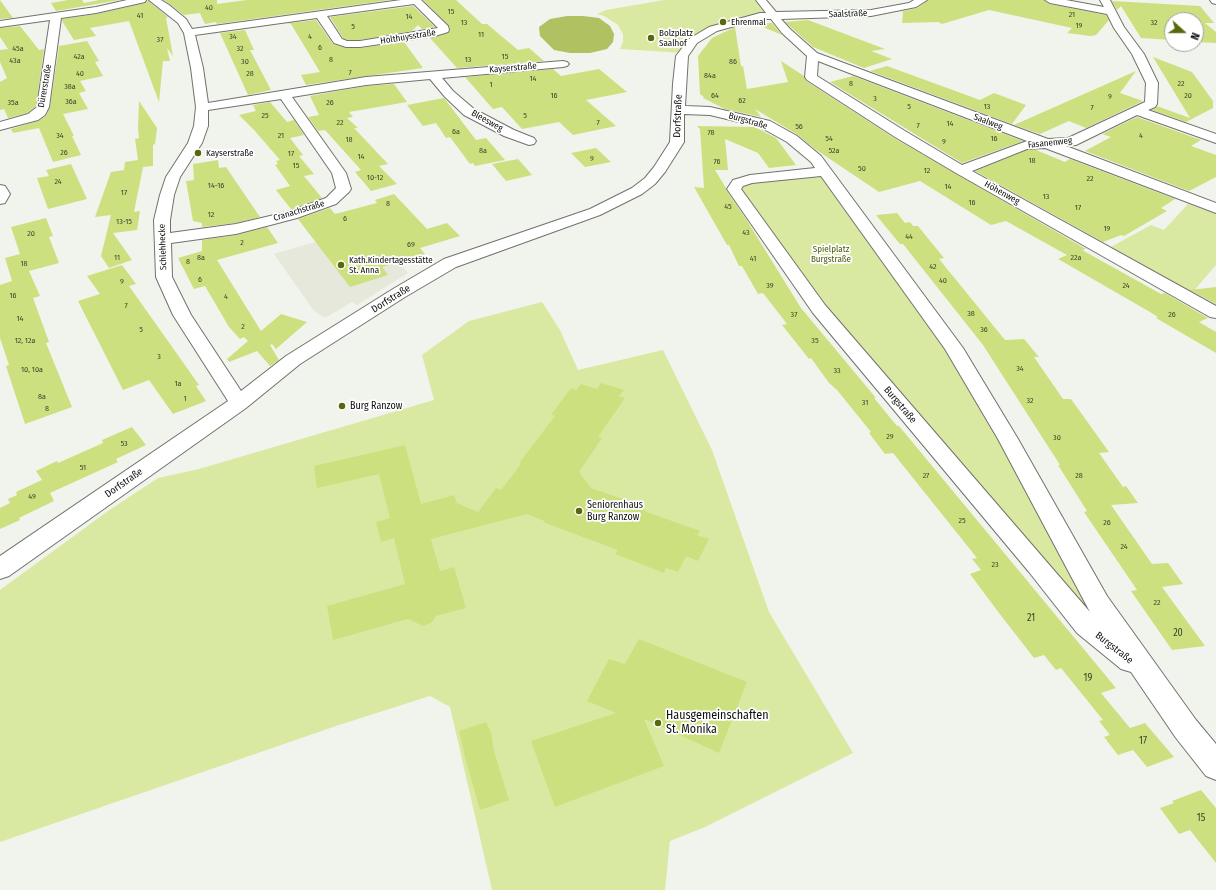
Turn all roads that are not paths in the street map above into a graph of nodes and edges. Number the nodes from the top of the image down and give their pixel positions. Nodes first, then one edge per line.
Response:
1 (141, 0) edge
2 (154, 0) edge
3 (760, 0) edge
4 (922, 0) edge
5 (1050, 0) edge
6 (1105, 0) edge
7 (1112, 12) junction
8 (320, 14) junction
9 (773, 15) junction
10 (56, 17) junction
11 (0, 24) edge
12 (190, 33) junction
13 (813, 55) junction
14 (563, 64) dead end
15 (433, 75) junction
16 (284, 95) junction
17 (202, 107) junction
18 (678, 110) junction
19 (1137, 111) junction
20 (0, 126) edge
21 (1216, 139) edge
22 (529, 141) dead end
23 (1047, 144) junction
24 (961, 170) junction
25 (825, 171) junction
26 (0, 189) edge
27 (0, 200) edge
28 (1216, 208) edge
29 (163, 239) junction
30 (1216, 313) edge
31 (239, 403) junction
32 (0, 569) edge
33 (1149, 676) junction
34 (1216, 766) edge

1 - 10 street
2 - 12 street, Schlehhecke
3 - 9 street, Saalweg
4 - 9 street, Saalstraße
5 - 7 street
6 - 7 street, Fasanenweg
7 - 19 street, Fasanenweg
8 - 8 street, Holthuysstraße
8 - 12 street, Holthuysstraße
9 - 13 street, Saalweg
9 - 18 street, Dorfstraße
10 - 11 street
10 - 20 street, Dürerstraße
12 - 17 street, Schlehhecke
13 - 23 street, Saalweg
13 - 24 street, Höhenweg
14 - 15 street, Kayserstraße
15 - 16 street, Kayserstraße
15 - 22 street, Bleesweg
16 - 17 street, Kayserstraße
16 - 29 street, Cranachstraße
17 - 29 street, Schlehhecke
18 - 25 street, Burgstraße
18 - 31 street, Dorfstraße
19 - 21 street
19 - 23 street, Fasanenweg
23 - 24 street, Fasanenweg
23 - 28 street, Saalweg
24 - 30 street, Höhenweg
25 - 33 street, Burgstraße
25 - 33 street, Burgstraße
26 - 27 street
29 - 31 street, Schlehhecke
31 - 32 street, Dorfstraße
33 - 34 street, Burgstraße

